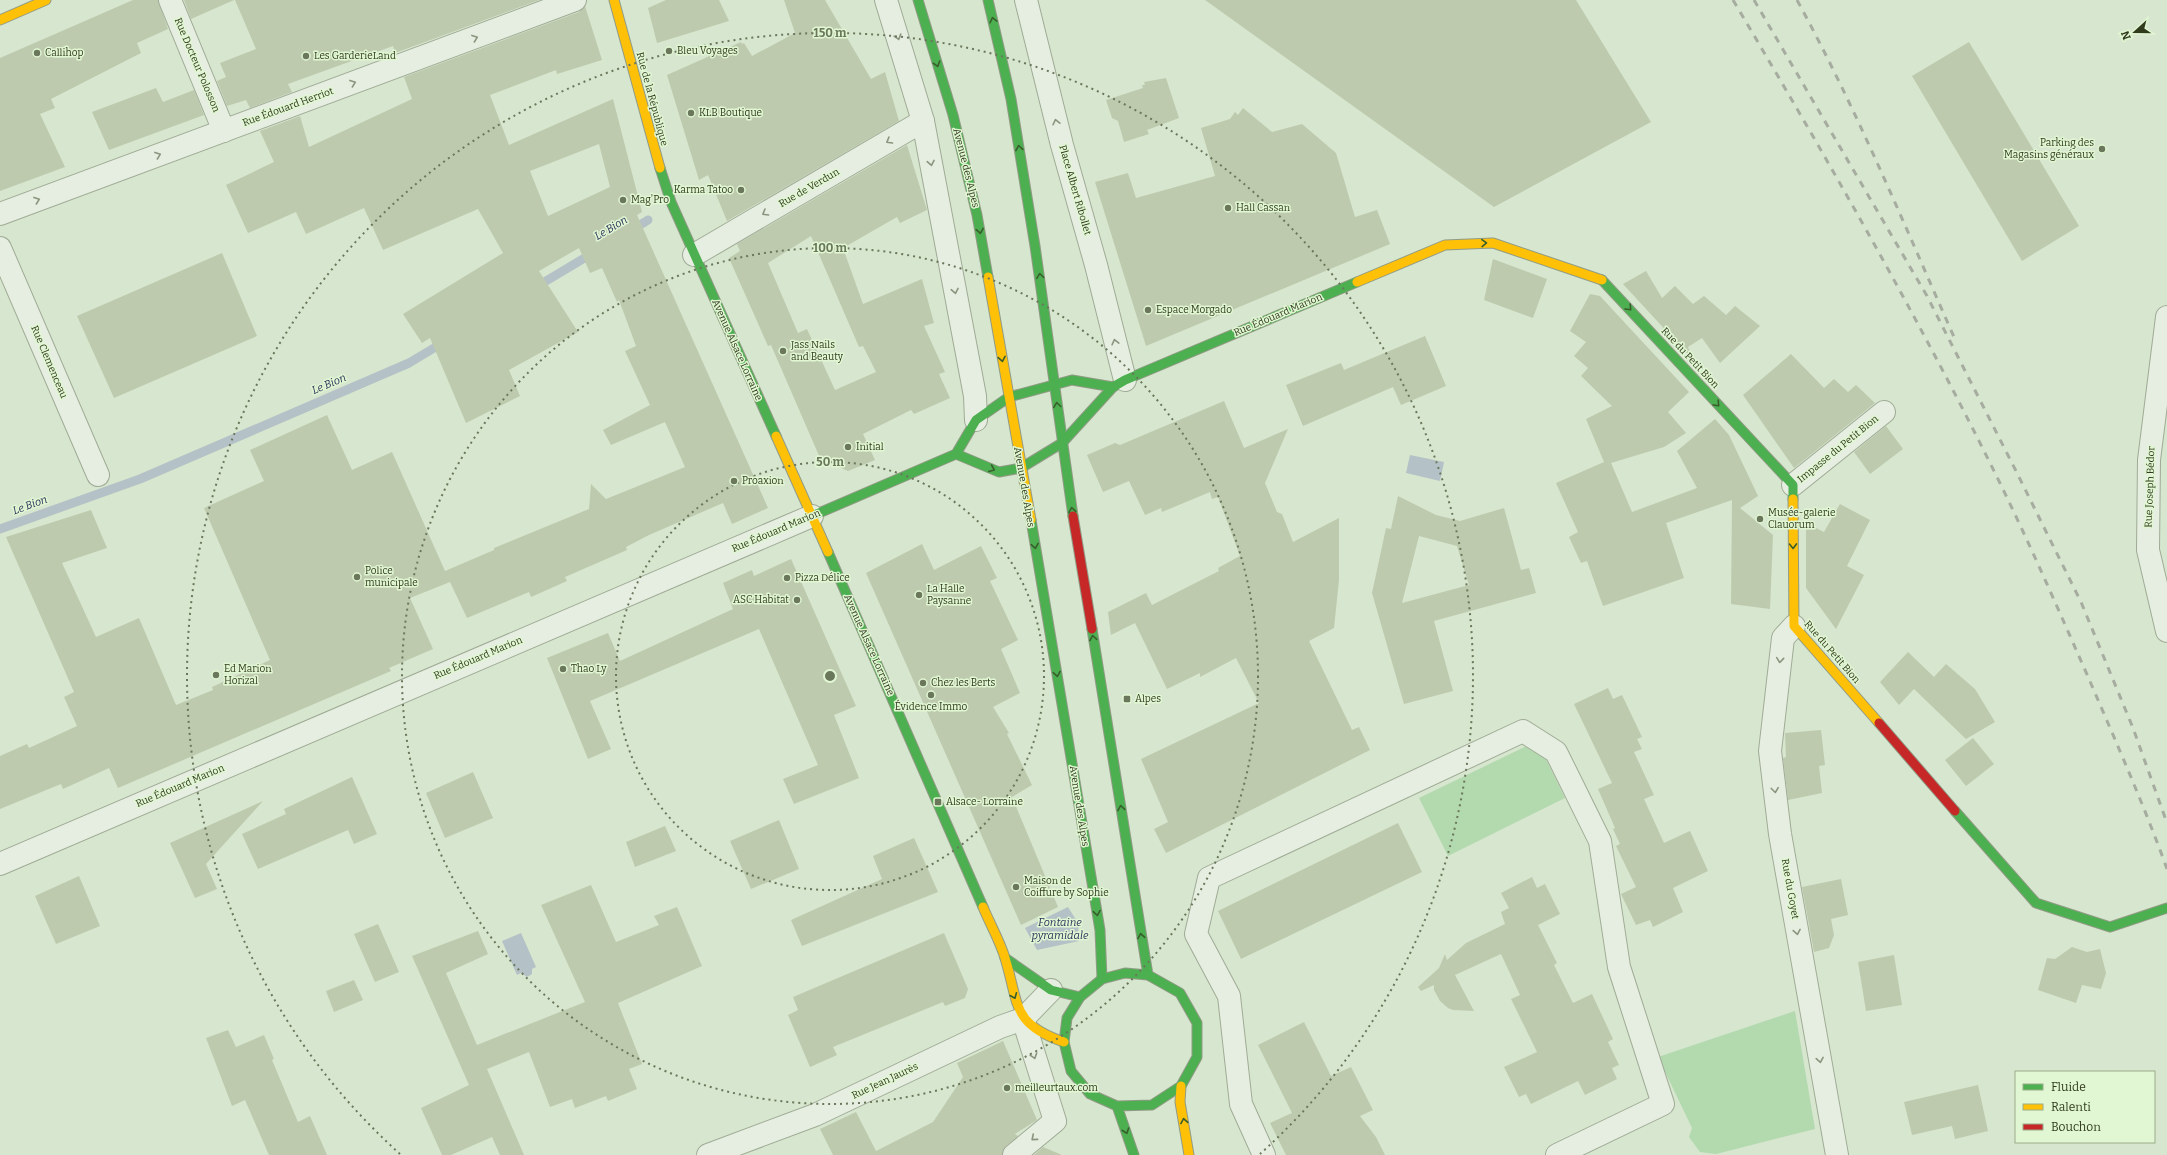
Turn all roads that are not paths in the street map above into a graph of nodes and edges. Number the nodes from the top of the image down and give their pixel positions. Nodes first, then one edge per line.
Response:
1 (46, 0) edge
2 (170, 0) edge
3 (575, 0) edge
4 (614, 0) edge
5 (886, 0) edge
6 (918, 0) edge
7 (988, 0) edge
8 (1026, 0) edge
9 (0, 20) edge
10 (923, 121) junction
11 (224, 131) junction
12 (672, 202) joint
13 (0, 214) edge
14 (1445, 245) joint
15 (0, 248) edge
16 (694, 255) junction
17 (2167, 317) edge
18 (1119, 383) junction
19 (1054, 385) junction
20 (1009, 397) junction
21 (1884, 412) dead end
22 (976, 420) junction
23 (1062, 443) junction
24 (956, 454) junction
25 (1021, 468) junction
26 (98, 475) dead end
27 (1792, 486) junction
28 (812, 516) junction
29 (1794, 626) junction
30 (2167, 632) edge
31 (0, 864) edge
32 (2167, 908) edge
33 (1005, 958) junction
34 (1148, 975) junction
35 (1102, 979) junction
36 (1051, 990) junction
37 (1080, 997) junction
38 (1023, 1019) junction
39 (1064, 1042) junction
40 (1181, 1086) junction
41 (1117, 1106) junction
42 (708, 1155) edge
43 (1014, 1155) edge
44 (1134, 1155) edge
45 (1189, 1155) edge
46 (1264, 1155) edge
47 (1557, 1155) edge
48 (1837, 1155) edge

1 - 9 street
2 - 11 street, Rue Docteur Polosson
11 -> 3 street, Rue Édouard Herriot
4 - 12 street, Rue de la République
5 -> 10 street
6 -> 20 street, Avenue des Alpes
19 -> 7 street
18 -> 8 street, Place Albert Ribollet
10 -> 16 street, Rue de Verdun
10 -> 22 street
13 -> 11 street, Rue Édouard Herriot
12 - 16 street, Avenue Alsace Lorraine
14 - 18 street, Rue Édouard Marion
14 -> 27 street, Rue du Petit Bion
15 - 26 street, Rue Clemenceau
16 - 28 street, Avenue Alsace Lorraine
17 - 30 street, Rue Joseph Bédor
18 - 19 street
18 - 23 street, Rue Édouard Marion
19 - 20 street
23 -> 19 street
20 - 22 street
20 - 25 street, Avenue des Alpes
21 - 27 street, Impasse du Petit Bion
22 - 24 street
23 - 25 street, Rue Édouard Marion
34 -> 23 street
24 -> 25 street, Rue Édouard Marion
24 - 28 street, Rue Édouard Marion
25 -> 35 street, Avenue des Alpes
27 -> 29 street, Rue du Petit Bion
28 - 31 street, Rue Édouard Marion
28 - 33 street, Avenue Alsace Lorraine
29 - 32 street, Rue du Petit Bion
29 -> 48 street, Rue du Goyet
33 - 36 street
33 -> 38 street, Avenue Alsace Lorraine
34 - 35 street
34 - 40 street
35 - 37 street
36 - 37 street
36 - 38 street, Rue Jean Jaurès
37 - 39 street
38 - 39 street, Avenue Alsace Lorraine
38 - 42 street, Rue Jean Jaurès
38 -> 43 street, Avenue Alsace Lorraine
39 - 41 street
40 - 41 street
45 -> 40 street
41 -> 44 street
46 - 47 street

